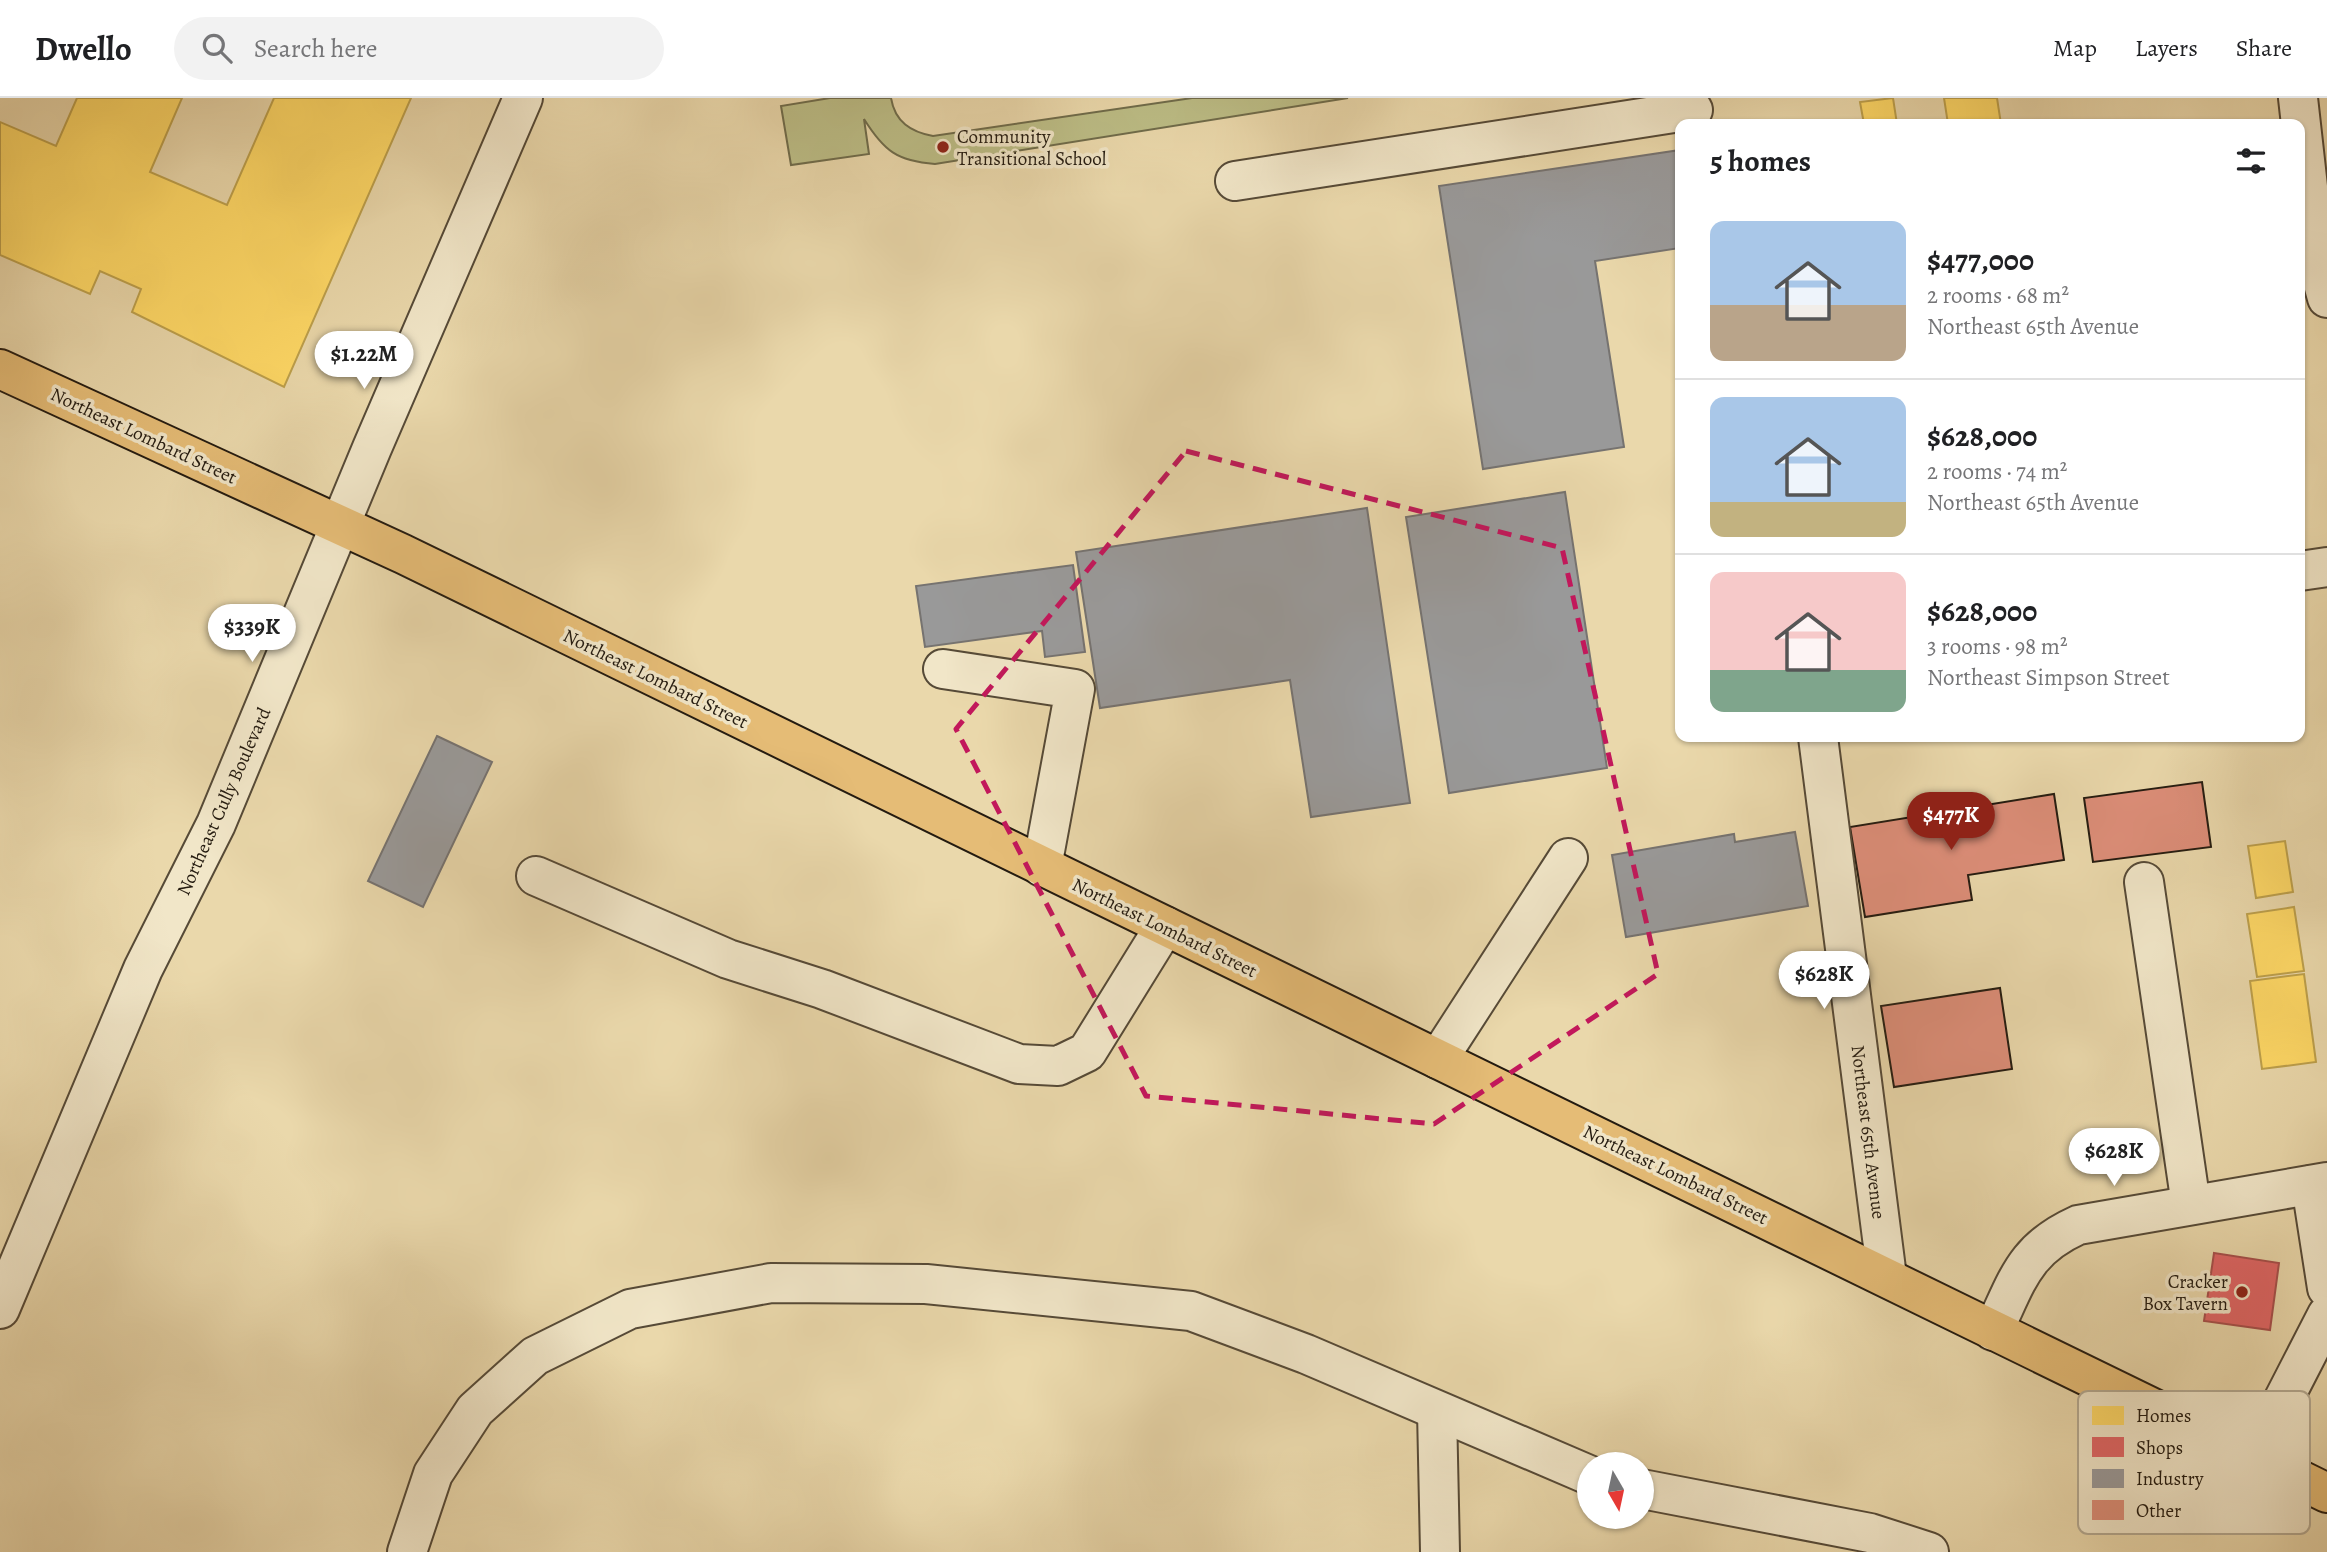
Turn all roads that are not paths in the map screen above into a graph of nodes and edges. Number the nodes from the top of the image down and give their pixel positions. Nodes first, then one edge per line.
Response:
1 (523, 98) edge
2 (2298, 98) edge
3 (1693, 111) edge
4 (2299, 119) edge
5 (1235, 181) dead end
6 (2305, 185) edge
7 (2327, 298) edge
8 (0, 369) edge
9 (341, 525) junction
10 (2327, 567) edge
11 (2305, 570) edge
12 (943, 669) dead end
13 (1819, 742) edge
14 (1568, 858) dead end
15 (1042, 867) junction
16 (536, 876) dead end
17 (2144, 882) dead end
18 (1165, 926) junction
19 (1438, 1059) junction
20 (2319, 1184) edge
21 (2191, 1205) junction
22 (1887, 1277) junction
23 (2327, 1289) edge
24 (0, 1309) edge
25 (2327, 1315) edge
26 (1993, 1331) junction
27 (2117, 1391) edge
28 (2288, 1391) edge
29 (1437, 1410) junction
30 (1577, 1470) edge
31 (2310, 1485) edge
32 (1654, 1491) edge
33 (2327, 1493) edge
34 (407, 1552) edge
35 (1440, 1552) edge
36 (1929, 1552) edge

1 - 9 street, Northeast Cully Boulevard
2 - 4 street
3 - 5 street
6 - 7 street
8 - 9 main road, Northeast Lombard Street
9 - 15 main road, Northeast Lombard Street
9 - 24 street, Northeast Cully Boulevard
10 - 11 street
12 - 15 street
13 - 22 street, Northeast 65th Avenue
14 - 19 street
15 - 18 main road, Northeast Lombard Street
16 - 18 street
17 - 21 street
18 - 19 main road, Northeast Lombard Street
19 - 22 main road, Northeast Lombard Street
20 - 21 street
20 - 23 street
21 - 26 street
22 - 26 main road, Northeast Lombard Street
25 - 28 street
26 - 27 main road, Northeast Lombard Street
29 - 30 street
29 - 34 street
29 - 35 street
31 - 33 main road, Northeast Lombard Street
32 - 36 street

